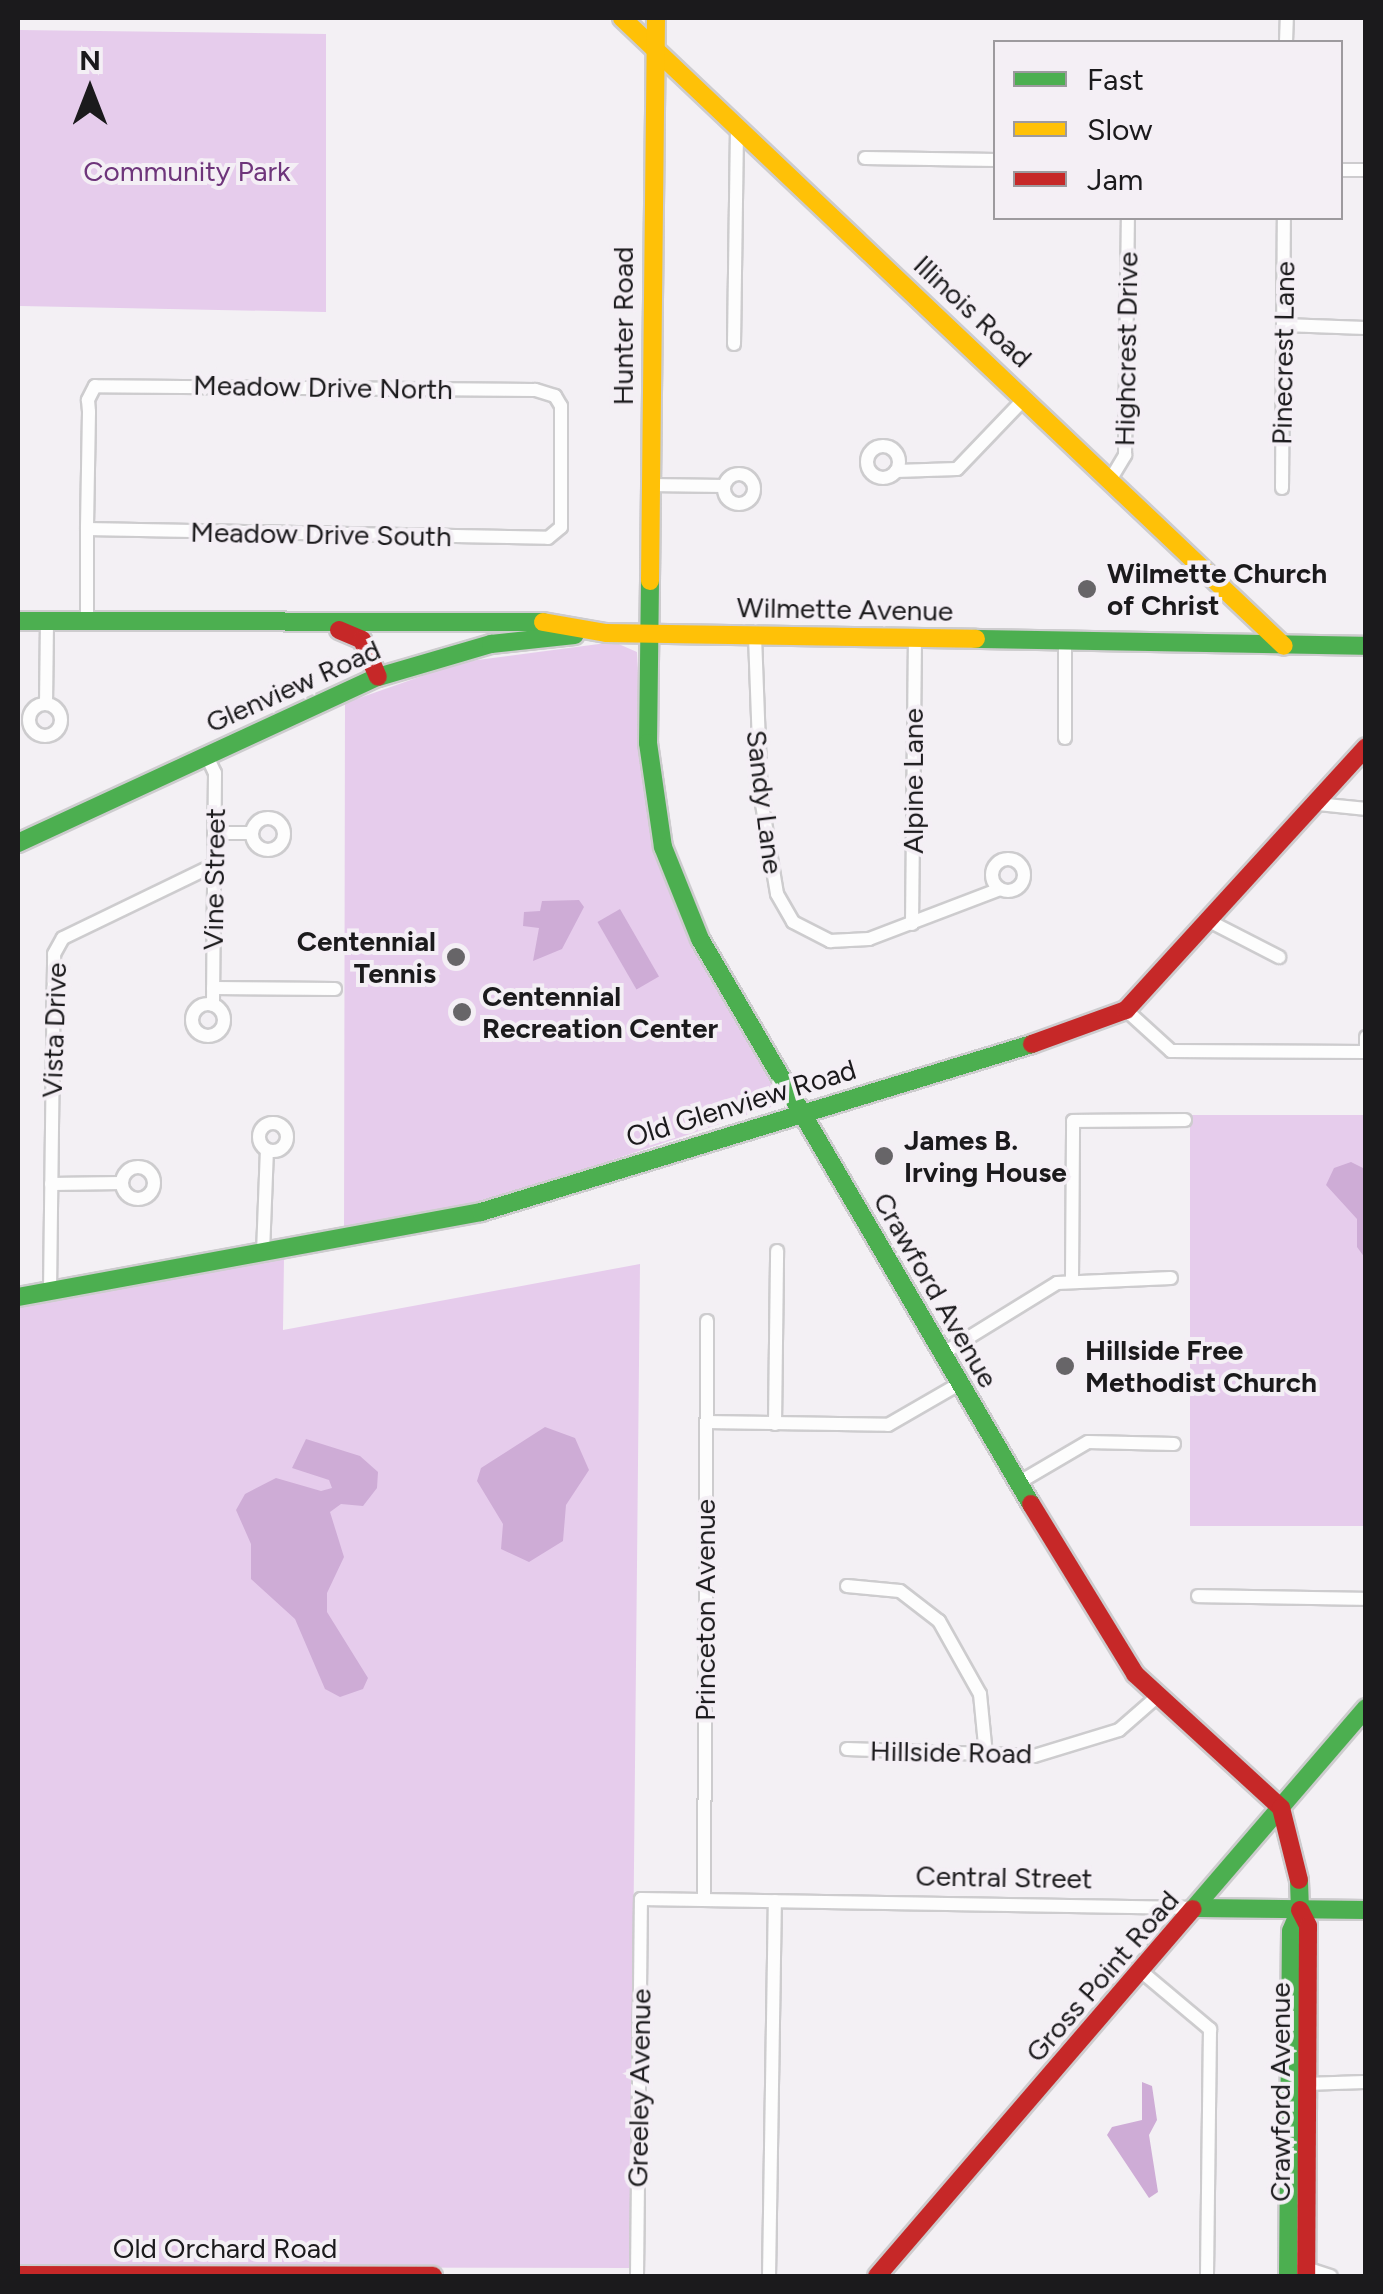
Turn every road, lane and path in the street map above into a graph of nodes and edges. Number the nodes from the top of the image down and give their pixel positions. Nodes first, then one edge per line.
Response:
1 (622, 18) edge
2 (656, 18) edge
3 (656, 50) junction
4 (737, 126) junction
5 (865, 158) dead end
6 (993, 160) edge
7 (1128, 220) edge
8 (1284, 220) edge
9 (1283, 325) junction
10 (1366, 328) edge
11 (734, 344) dead end
12 (1025, 398) junction
13 (896, 471) dead end
14 (1112, 477) junction
15 (650, 485) junction
16 (724, 486) dead end
17 (1282, 488) dead end
18 (87, 529) junction
19 (555, 536) joint
20 (18, 621) edge
21 (47, 621) junction
22 (87, 622) junction
23 (324, 626) junction
24 (606, 633) junction
25 (648, 634) junction
26 (755, 636) junction
27 (914, 638) junction
28 (1064, 640) junction
29 (1284, 646) junction
30 (1366, 646) edge
31 (378, 677) junction
32 (46, 704) dead end
33 (1065, 738) dead end
34 (1366, 747) edge
35 (206, 754) junction
36 (1317, 804) junction
37 (1366, 810) edge
38 (252, 832) dead end
39 (214, 833) junction
40 (18, 843) edge
41 (214, 865) junction
42 (1000, 888) dead end
43 (1209, 921) junction
44 (912, 924) junction
45 (1279, 957) dead end
46 (213, 988) junction
47 (336, 989) dead end
48 (213, 1005) dead end
49 (1126, 1010) junction
50 (1366, 1037) edge
51 (1366, 1052) edge
52 (800, 1113) junction
53 (1185, 1120) dead end
54 (267, 1150) dead end
55 (122, 1183) dead end
56 (51, 1184) junction
57 (777, 1251) dead end
58 (263, 1253) junction
59 (1072, 1278) junction
60 (1171, 1278) dead end
61 (50, 1292) junction
62 (18, 1297) edge
63 (707, 1321) dead end
64 (942, 1354) junction
65 (960, 1384) junction
66 (706, 1422) junction
67 (775, 1424) junction
68 (1174, 1444) dead end
69 (1018, 1483) junction
70 (847, 1586) dead end
71 (1198, 1596) dead end
72 (1366, 1599) edge
73 (1158, 1696) junction
74 (1366, 1708) edge
75 (847, 1749) dead end
76 (986, 1755) junction
77 (1281, 1808) junction
78 (641, 1898) joint
79 (704, 1900) junction
80 (775, 1901) junction
81 (1198, 1908) junction
82 (1300, 1910) junction
83 (1366, 1910) edge
84 (1142, 1972) junction
85 (1366, 2082) edge
86 (1298, 2084) junction
87 (1298, 2274) edge
88 (18, 2275) edge
89 (433, 2276) edge
90 (637, 2276) edge
91 (769, 2276) edge
92 (877, 2276) edge
93 (1207, 2276) edge
94 (1331, 2276) edge

1 - 3 main road, Illinois Road
2 - 3 main road, Hunter Road
3 - 4 main road, Illinois Road
3 - 15 main road, Hunter Road
4 - 11 street
4 - 12 main road, Illinois Road
5 - 6 street
7 - 14 street, Highcrest Drive
8 - 9 street, Pinecrest Lane
9 - 10 street
9 - 17 street, Pinecrest Lane
12 - 13 street
12 - 14 main road, Illinois Road
14 - 29 main road, Illinois Road
15 - 16 street
15 - 25 main road, Hunter Road
18 - 19 street, Meadow Drive South
18 - 19 street, Meadow Drive North
18 - 22 street
20 - 21 main road, Wilmette Avenue
21 - 22 main road, Wilmette Avenue
21 - 32 street
22 - 23 main road, Wilmette Avenue
23 - 24 main road, Wilmette Avenue
23 - 31 main road, Wilmette Avenue
24 - 25 main road, Wilmette Avenue
24 - 31 main road, Glenview Road
25 - 26 main road, Wilmette Avenue
25 - 52 main road, Crawford Avenue
26 - 27 main road, Wilmette Avenue
26 - 44 street, Sandy Lane
27 - 28 main road, Wilmette Avenue
27 - 44 street, Alpine Lane
28 - 29 main road, Wilmette Avenue
28 - 33 street
29 - 30 main road, Wilmette Avenue
31 - 35 main road, Glenview Road
34 - 36 main road, Old Glenview Road
35 - 39 street, Vine Street
35 - 40 main road, Glenview Road
36 - 37 street
36 - 43 main road, Old Glenview Road
38 - 39 street
39 - 41 street, Vine Street
41 - 46 street, Vine Street
41 - 56 street, Vista Drive
42 - 44 street, Sandy Lane
43 - 45 street
43 - 49 main road, Old Glenview Road
46 - 47 street
46 - 48 street, Vine Street
49 - 51 street
49 - 52 main road, Old Glenview Road
50 - 51 street
52 - 58 main road, Old Glenview Road
52 - 64 main road, Crawford Avenue
53 - 59 street
54 - 58 street
55 - 56 street
56 - 61 street, Vista Drive
57 - 67 street
58 - 61 main road, Old Glenview Road
59 - 60 street
59 - 64 street
61 - 62 main road, Old Glenview Road
63 - 66 street, Princeton Avenue
64 - 65 main road, Crawford Avenue
65 - 67 street
65 - 69 main road, Crawford Avenue
66 - 67 street
66 - 79 street, Princeton Avenue
68 - 69 street
69 - 73 main road, Crawford Avenue
70 - 76 street
71 - 72 street
73 - 76 street, Hillside Road
73 - 77 main road, Crawford Avenue
74 - 77 main road, Gross Point Road
75 - 76 street, Hillside Road
77 - 81 main road, Gross Point Road
77 - 82 main road, Crawford Avenue
78 - 79 street, Central Street
78 - 90 street, Greeley Avenue
79 - 80 street, Central Street
80 - 81 street, Central Street
80 - 91 street
81 - 82 main road, Central Street
81 - 84 main road, Gross Point Road
82 - 83 main road, Central Street
82 - 86 main road, Crawford Avenue
84 - 92 main road, Gross Point Road
84 - 93 street
85 - 86 street
86 - 87 main road, Crawford Avenue
87 - 94 street
88 - 89 main road, Old Orchard Road

